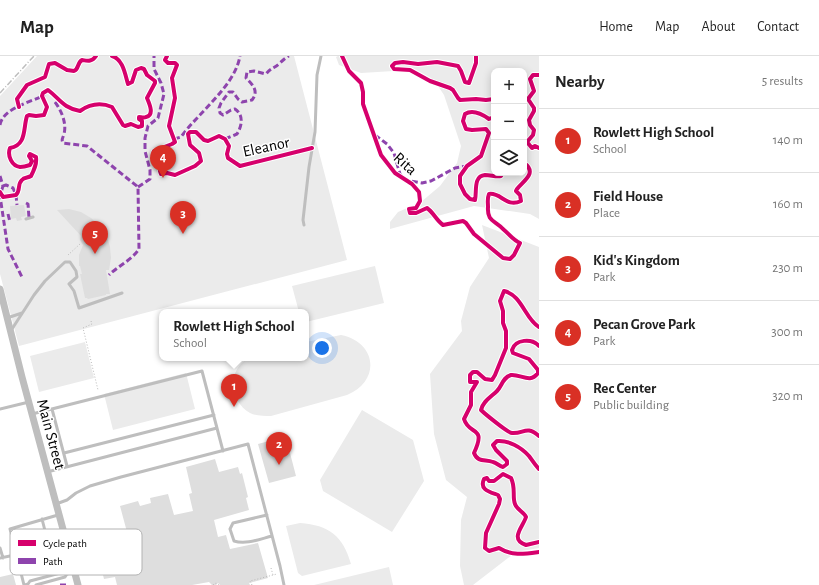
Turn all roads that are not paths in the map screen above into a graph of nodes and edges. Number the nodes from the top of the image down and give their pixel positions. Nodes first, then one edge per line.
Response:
1 (321, 56) edge
2 (33, 217) dead end
3 (26, 219) dead end
4 (304, 225) dead end
5 (0, 289) edge
6 (122, 293) dead end
7 (22, 313) junction
8 (7, 318) junction
9 (11, 331) junction
10 (29, 402) junction
11 (0, 409) edge
12 (52, 409) junction
13 (32, 414) junction
14 (214, 415) junction
15 (217, 428) junction
16 (223, 451) junction
17 (64, 453) junction
18 (67, 466) junction
19 (47, 472) junction
20 (56, 504) junction
21 (59, 515) junction
22 (267, 515) junction
23 (42, 519) junction
24 (10, 529) edge
25 (45, 529) edge
26 (62, 529) edge
27 (272, 536) junction
28 (0, 548) edge
29 (1, 558) edge
30 (22, 575) edge
31 (52, 575) joint
32 (68, 575) edge
33 (72, 575) edge
34 (53, 580) junction
35 (27, 585) edge
36 (36, 585) edge
37 (78, 585) edge
38 (284, 585) edge

1 - 4 lane
2 - 3 lane
5 - 8 street, Main Street
6 - 7 lane
7 - 8 lane
7 - 9 lane
8 - 9 street, Main Street
9 - 10 street, Main Street
10 - 11 lane
10 - 13 street, Main Street
12 - 13 lane
12 - 14 lane
12 - 17 lane
13 - 19 street, Main Street
14 - 15 lane
14 - 17 lane
15 - 16 lane
15 - 18 lane
16 - 20 lane
16 - 22 lane
17 - 18 lane
18 - 19 lane
19 - 20 street, Main Street
20 - 21 street, Main Street
21 - 23 lane
21 - 26 street, Main Street
22 - 27 lane
22 - 27 lane
23 - 24 lane
23 - 25 lane
27 - 38 lane
28 - 29 lane
30 - 35 lane
31 - 34 lane
31 - 35 lane
32 - 34 lane
33 - 37 street, Main Street
34 - 36 lane

